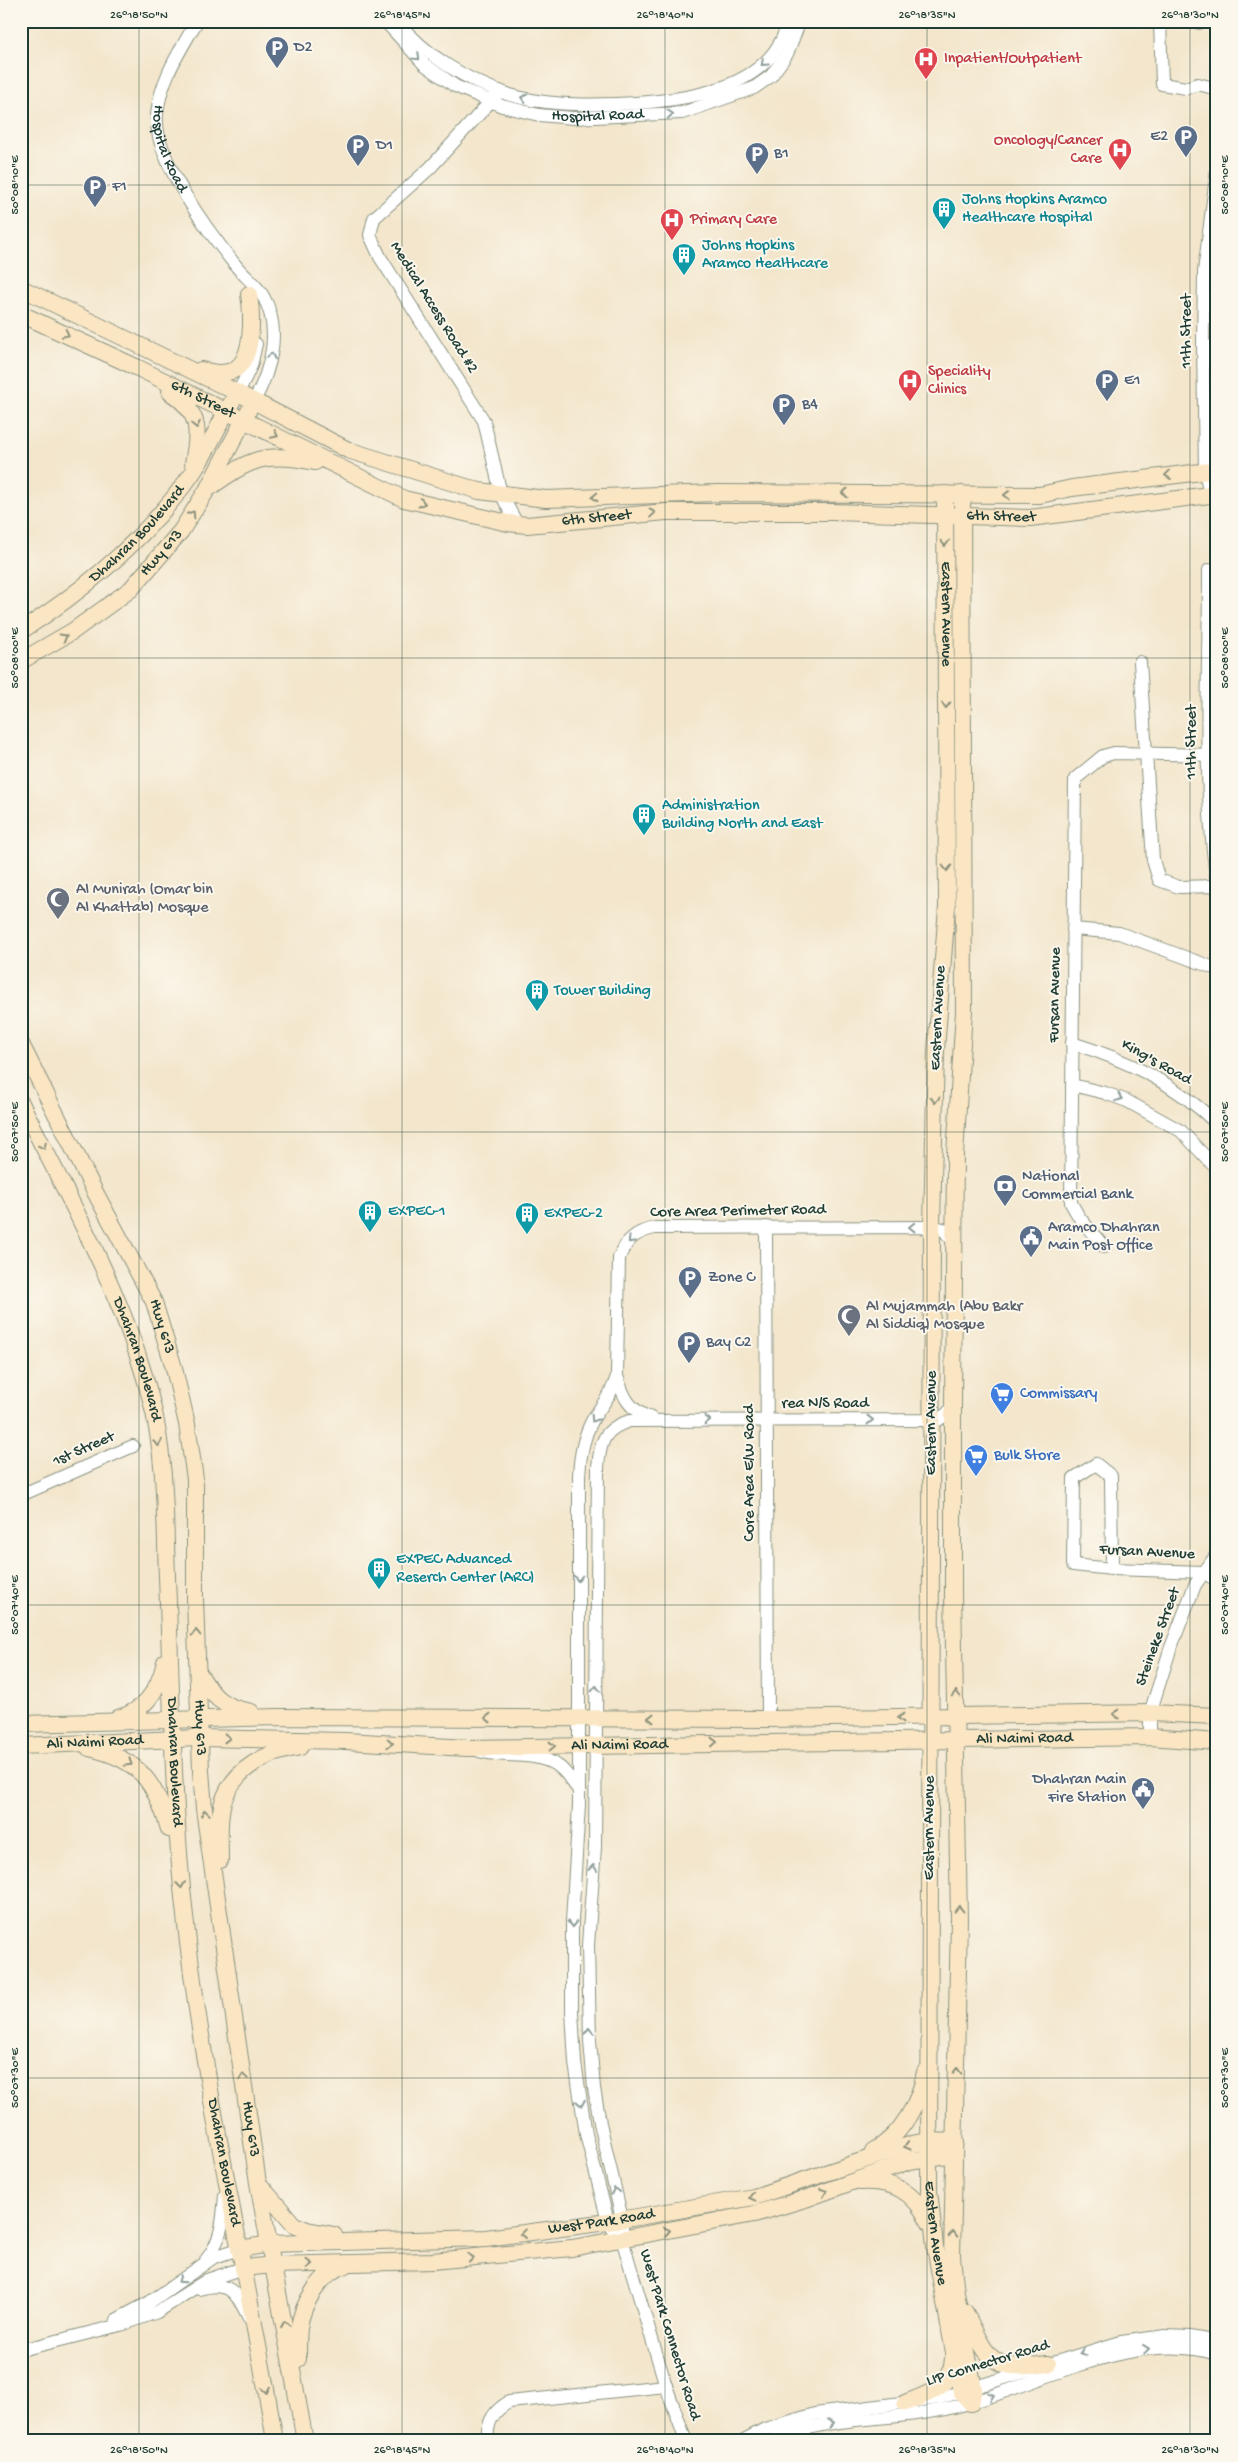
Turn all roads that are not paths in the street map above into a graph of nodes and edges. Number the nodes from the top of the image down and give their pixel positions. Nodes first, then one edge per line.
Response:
1 (197, 21) edge
2 (385, 21) edge
3 (396, 21) edge
4 (788, 21) edge
5 (800, 21) edge
6 (1160, 21) edge
7 (1217, 89) edge
8 (500, 91) junction
9 (491, 102) junction
10 (1217, 169) edge
11 (237, 268) junction
12 (21, 288) edge
13 (249, 294) junction
14 (21, 314) edge
15 (1203, 345) junction
16 (1217, 348) edge
17 (184, 367) junction
18 (138, 368) junction
19 (238, 393) junction
20 (254, 401) junction
21 (227, 412) junction
22 (244, 420) junction
23 (340, 467) junction
24 (1211, 471) edge
25 (190, 476) junction
26 (207, 490) junction
27 (501, 494) junction
28 (945, 494) junction
29 (962, 494) junction
30 (1213, 495) edge
31 (944, 515) junction
32 (962, 516) junction
33 (518, 524) junction
34 (1208, 570) dead end
35 (21, 631) edge
36 (21, 661) edge
37 (1140, 662) dead end
38 (1145, 754) junction
39 (1212, 754) edge
40 (1217, 884) edge
41 (1073, 929) junction
42 (1215, 965) edge
43 (1072, 1043) junction
44 (22, 1048) edge
45 (1072, 1085) junction
46 (21, 1103) edge
47 (1217, 1124) edge
48 (1217, 1169) edge
49 (766, 1227) junction
50 (932, 1227) junction
51 (954, 1242) junction
52 (1104, 1248) dead end
53 (617, 1376) junction
54 (953, 1404) junction
55 (766, 1420) junction
56 (932, 1420) junction
57 (658, 1421) junction
58 (133, 1446) dead end
59 (21, 1495) edge
60 (1217, 1554) edge
61 (1112, 1569) junction
62 (1204, 1572) junction
63 (1217, 1581) edge
64 (170, 1643) junction
65 (198, 1671) junction
66 (1150, 1713) junction
67 (1217, 1716) edge
68 (280, 1717) junction
69 (956, 1717) junction
70 (199, 1718) junction
71 (578, 1718) junction
72 (596, 1718) junction
73 (930, 1718) junction
74 (171, 1719) junction
75 (768, 1719) junction
76 (99, 1722) junction
77 (21, 1724) edge
78 (1150, 1737) junction
79 (172, 1738) junction
80 (199, 1738) junction
81 (930, 1739) junction
82 (956, 1739) junction
83 (346, 1740) junction
84 (1217, 1742) edge
85 (67, 1743) junction
86 (596, 1744) junction
87 (579, 1745) junction
88 (21, 1746) edge
89 (467, 1748) junction
90 (578, 1789) junction
91 (179, 1863) junction
92 (218, 1897) junction
93 (931, 2042) junction
94 (955, 2148) junction
95 (929, 2149) junction
96 (845, 2166) junction
97 (226, 2180) junction
98 (258, 2183) junction
99 (848, 2183) junction
100 (615, 2221) junction
101 (932, 2227) junction
102 (622, 2239) junction
103 (370, 2242) junction
104 (270, 2244) junction
105 (239, 2250) junction
106 (355, 2262) junction
107 (274, 2265) junction
108 (202, 2266) junction
109 (243, 2268) junction
110 (956, 2293) junction
111 (181, 2297) junction
112 (254, 2326) junction
113 (104, 2328) junction
114 (1217, 2342) edge
115 (21, 2350) edge
116 (954, 2351) junction
117 (1217, 2354) edge
118 (1048, 2364) junction
119 (666, 2386) junction
120 (296, 2388) junction
121 (969, 2395) junction
122 (905, 2403) junction
123 (275, 2441) edge
124 (305, 2441) edge
125 (488, 2441) edge
126 (686, 2441) edge
127 (742, 2441) edge
128 (768, 2441) edge

1 - 11 street, Hospital Road
2 -> 9 street, Hospital Road
3 - 8 street, Hospital Road
4 -> 8 street, Hospital Road
9 -> 5 street, Hospital Road
6 - 7 street
8 - 9 street, Medical Access Road #2
9 - 27 street, Medical Access Road #2
10 - 15 street, 11th Street
11 - 13 street, Hospital Road
20 -> 11 street, Hospital Road
12 - 17 main road, 6th Street
13 - 17 main road
13 - 19 street, Hospital Road
14 -> 18 main road, 6th Street
15 - 16 street
15 - 24 street, 11th Street
17 - 19 main road, 6th Street
18 - 21 main road, 6th Street
18 -> 25 main road
19 - 20 main road, 6th Street
19 - 21 main road, Hospital Road
20 - 22 main road, Hwy 613
20 - 27 main road, 6th Street
21 - 22 main road, 6th Street
21 - 25 main road, Dhahran Boulevard
22 -> 23 main road, 6th Street
22 - 26 main road, Hwy 613
23 - 26 main road
23 -> 33 main road, 6th Street
24 -> 29 main road, 6th Street
24 - 30 street, 11th Street
25 - 35 main road, Dhahran Boulevard
36 -> 26 main road, Hwy 613
28 -> 27 main road, 6th Street
27 - 33 street, Medical Access Road #2
28 - 29 main road, 6th Street
28 - 31 main road, Eastern Avenue
29 - 32 main road, Eastern Avenue
30 - 32 main road, 6th Street
31 - 32 main road, 6th Street
33 -> 31 main road, 6th Street
31 -> 50 main road, Eastern Avenue
32 - 51 main road, Eastern Avenue
34 - 39 street, 11th Street
37 - 38 street
38 - 39 street
38 - 40 street
38 - 41 street, Fursan Avenue
39 - 40 street, 11th Street
41 - 42 street
41 - 43 street, Fursan Avenue
43 - 45 street, Fursan Avenue
43 - 47 street, King's Road
65 -> 44 main road, Hwy 613
45 -> 48 street
45 - 52 street, Fursan Avenue
46 -> 64 main road, Dhahran Boulevard
50 -> 49 street, Core Area Perimeter Road
49 -> 53 street, Core Area Perimeter Road
49 - 55 street, Core Area E/W Road
50 - 51 street
50 - 56 main road, Eastern Avenue
51 - 54 main road, Eastern Avenue
53 - 57 street
53 -> 71 street
54 - 56 street
69 -> 54 main road, Eastern Avenue
55 -> 56 street, rea N/S Road
57 -> 55 street, rea N/S Road
55 - 75 street, Core Area E/W Road
56 - 73 main road, Eastern Avenue
72 -> 57 street, rea N/S Road
58 - 59 street, 1st Street
60 - 62 street, Steineke Street
61 - 61 street, Fursan Avenue
61 - 62 street, Fursan Avenue
62 - 63 street, Fursan Avenue
62 - 66 street, Steineke Street
64 - 74 main road, Dhahran Boulevard
64 - 76 main road
65 - 68 main road
65 - 70 main road, Hwy 613
66 - 67 main road, Ali Naimi Road
66 -> 69 main road, Ali Naimi Road
66 - 78 street, Steineke Street
68 - 70 main road, Ali Naimi Road
71 -> 68 main road, Ali Naimi Road
69 - 73 main road, Ali Naimi Road
69 - 82 main road, Eastern Avenue
70 - 74 main road, Ali Naimi Road
70 - 80 main road, Hwy 613
71 - 72 main road, Ali Naimi Road
71 - 87 street
75 -> 72 main road, Ali Naimi Road
72 - 86 street, rea N/S Road
73 -> 75 main road, Ali Naimi Road
73 - 81 main road, Eastern Avenue
74 - 76 main road, Ali Naimi Road
74 - 79 main road, Dhahran Boulevard
76 - 77 main road, Ali Naimi Road
78 - 82 main road, Ali Naimi Road
78 - 84 main road, Ali Naimi Road
79 - 80 main road, Ali Naimi Road
79 - 85 main road, Ali Naimi Road
79 - 91 main road, Dhahran Boulevard
80 -> 83 main road, Ali Naimi Road
92 -> 80 main road, Hwy 613
81 - 82 main road, Ali Naimi Road
86 -> 81 main road, Ali Naimi Road
81 - 93 main road, Eastern Avenue
94 -> 82 main road, Eastern Avenue
83 -> 89 main road, Ali Naimi Road
83 - 92 main road
85 - 88 main road, Ali Naimi Road
85 -> 91 main road
86 - 87 main road, Ali Naimi Road
100 -> 86 street, rea N/S Road
89 -> 87 main road, Ali Naimi Road
87 - 90 street
89 - 90 street
90 -> 100 street
91 -> 97 main road, Dhahran Boulevard
98 -> 92 main road, Hwy 613
93 - 95 main road, Eastern Avenue
93 - 96 main road
94 - 95 main road, West Park Road
110 -> 94 main road, Eastern Avenue
95 -> 96 main road, West Park Road
95 - 99 main road, West Park Road
95 - 101 main road, Eastern Avenue
96 -> 100 main road, West Park Road
97 - 105 main road, Dhahran Boulevard
97 - 108 street
98 - 103 main road
98 - 104 main road, Hwy 613
99 - 101 main road
102 -> 99 main road, West Park Road
100 - 102 street
100 -> 103 main road, West Park Road
101 - 116 main road, Eastern Avenue
106 -> 102 main road, West Park Road
102 - 119 street, West Park Connector Road
103 - 104 main road, West Park Road
104 - 105 main road, West Park Road
104 - 107 main road, Hwy 613
105 - 108 street
105 - 109 main road, Dhahran Boulevard
107 -> 106 main road, West Park Road
106 - 120 main road
107 - 109 main road, West Park Road
120 -> 107 main road, Hwy 613
108 -> 113 street
109 - 111 street
109 - 112 main road, Dhahran Boulevard
110 - 118 main road, Eastern Avenue
110 - 121 main road, Eastern Avenue
111 - 112 street
111 - 113 street
112 -> 123 main road, Dhahran Boulevard
113 - 115 street
114 -> 118 street, LIP Connector Road
116 - 121 main road, Eastern Avenue
116 - 122 main road, Eastern Avenue
121 -> 117 street, LIP Connector Road
118 - 121 street, LIP Connector Road
119 - 125 street
119 - 126 street, West Park Connector Road
120 - 124 main road, Hwy 613
121 - 122 street, LIP Connector Road
128 -> 121 street, LIP Connector Road
122 - 127 street, LIP Connector Road

